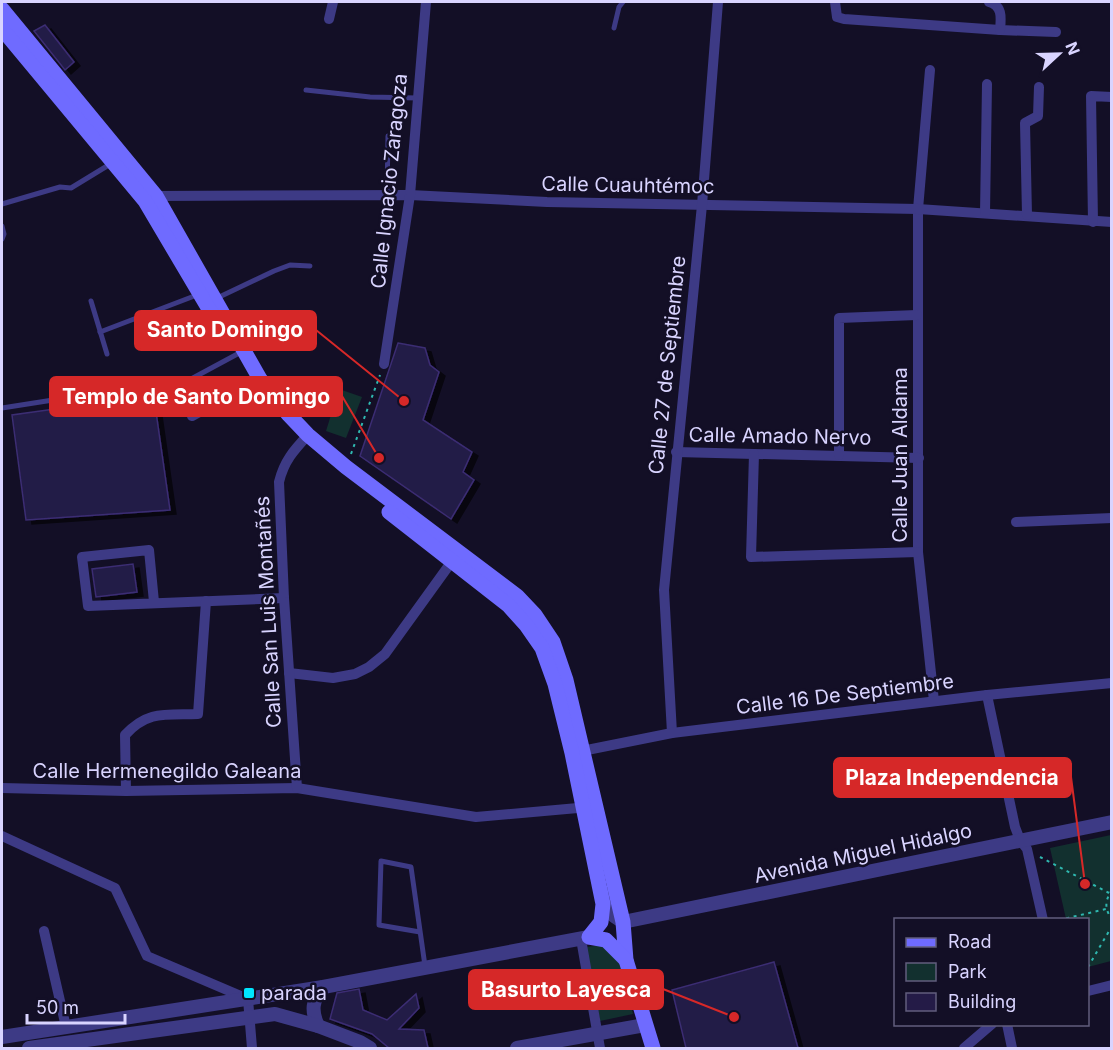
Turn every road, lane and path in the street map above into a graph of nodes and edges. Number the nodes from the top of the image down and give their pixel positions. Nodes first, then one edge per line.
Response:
1 (333, 2) edge
2 (426, 2) edge
3 (623, 2) edge
4 (718, 2) edge
5 (835, 2) edge
6 (989, 2) edge
7 (2, 9) edge
8 (329, 19) dead end
9 (2, 28) edge
10 (614, 28) dead end
11 (1000, 30) junction
12 (1056, 32) dead end
13 (930, 70) dead end
14 (987, 84) dead end
15 (1039, 87) dead end
16 (306, 90) dead end
17 (1112, 97) edge
18 (418, 98) junction
19 (388, 136) dead end
20 (118, 159) junction
21 (410, 195) junction
22 (387, 196) junction
23 (151, 198) junction
24 (2, 204) edge
25 (702, 205) junction
26 (918, 209) junction
27 (985, 213) junction
28 (1027, 215) junction
29 (1093, 222) junction
30 (1112, 222) edge
31 (2, 226) edge
32 (2, 239) edge
33 (310, 266) dead end
34 (207, 296) junction
35 (91, 301) dead end
36 (917, 315) junction
37 (100, 332) junction
38 (240, 353) junction
39 (107, 354) dead end
40 (384, 364) joint
41 (257, 381) junction
42 (2, 408) edge
43 (192, 416) dead end
44 (305, 439) junction
45 (676, 452) junction
46 (754, 453) junction
47 (839, 455) junction
48 (919, 458) junction
49 (346, 467) junction
50 (1112, 518) edge
51 (1016, 522) dead end
52 (918, 552) junction
53 (456, 556) junction
54 (284, 598) junction
55 (206, 601) junction
56 (154, 602) junction
57 (289, 673) junction
58 (1112, 683) edge
59 (987, 695) junction
60 (933, 701) junction
61 (672, 733) junction
62 (578, 752) junction
63 (2, 788) edge
64 (297, 788) junction
65 (126, 791) junction
66 (589, 807) junction
67 (1112, 822) edge
68 (2, 836) edge
69 (1023, 845) junction
70 (596, 874) junction
71 (1112, 890) edge
72 (1109, 894) junction
73 (1106, 909) junction
74 (1042, 918) edge
75 (1068, 918) edge
76 (1112, 919) edge
77 (623, 922) junction
78 (1112, 926) edge
79 (44, 931) dead end
80 (420, 932) junction
81 (585, 938) junction
82 (626, 960) junction
83 (1089, 965) edge
84 (425, 968) junction
85 (1112, 985) edge
86 (323, 987) junction
87 (1089, 991) edge
88 (248, 999) junction
89 (250, 1016) junction
90 (645, 1025) junction
91 (318, 1026) junction
92 (990, 1026) edge
93 (1007, 1026) edge
94 (66, 1027) junction
95 (598, 1034) junction
96 (2, 1037) edge
97 (29, 1048) edge
98 (252, 1048) edge
99 (370, 1048) edge
100 (517, 1048) edge
101 (600, 1048) edge
102 (653, 1048) edge
103 (964, 1048) edge
104 (1012, 1048) edge

1 - 8 street
2 - 18 street, Calle Ignacio Zaragoza
3 - 10 lane
4 - 25 street, Calle 27 de Septiembre
5 - 11 street
6 - 11 street
7 - 20 main road
9 - 20 main road
11 - 12 street
13 - 26 street, Calle Juan Aldama
14 - 27 street
15 - 28 street
16 - 18 lane
17 - 29 street
18 - 21 street, Calle Ignacio Zaragoza
19 - 22 lane
20 - 23 main road
20 - 24 lane
21 - 22 street, Calle Cuauhtémoc
21 - 25 street, Calle Cuauhtémoc
21 - 40 street, Calle Ignacio Zaragoza
22 - 23 street, Calle Cuauhtémoc
23 - 34 main road
25 - 26 street, Calle Cuauhtémoc
25 - 45 street, Calle 27 de Septiembre
26 - 27 street, Calle Cuauhtémoc
26 - 36 street, Calle Juan Aldama
27 - 28 street, Calle Cuauhtémoc
28 - 29 street, Calle Cuauhtémoc
29 - 30 street, Calle Cuauhtémoc
31 - 32 lane
33 - 34 lane
34 - 37 lane
34 - 38 main road
35 - 37 lane
36 - 47 street
36 - 48 street, Calle Juan Aldama
37 - 39 lane
38 - 41 main road
38 - 42 lane
40 - 49 path
41 - 43 street
41 - 44 main road
44 - 49 main road
44 - 53 main road
44 - 54 street, Calle San Luis Montañés
45 - 46 street, Calle Amado Nervo
45 - 61 street, Calle 27 de Septiembre
46 - 47 street, Calle Amado Nervo
46 - 52 street
47 - 48 street, Calle Amado Nervo
48 - 52 street, Calle Juan Aldama
49 - 53 main road
50 - 51 street
52 - 60 street, Calle Juan Aldama
53 - 57 street
53 - 62 main road
54 - 55 street
54 - 57 street, Calle San Luis Montañés
55 - 56 street
55 - 65 street
56 - 56 street
57 - 64 street, Calle San Luis Montañés
58 - 59 street, Calle 16 De Septiembre
59 - 60 street, Calle 16 De Septiembre
59 - 69 street
60 - 61 street, Calle 16 De Septiembre
61 - 62 street, Calle 16 De Septiembre
62 - 66 main road
63 - 65 street, Calle Hermenegildo Galeana
64 - 65 street, Calle Hermenegildo Galeana
64 - 66 street, Calle Hermenegildo Galeana
66 - 70 main road
66 - 77 main road
67 - 69 street, Avenida Miguel Hidalgo
68 - 88 street
69 - 72 path
69 - 74 street
69 - 77 street, Avenida Miguel Hidalgo
70 - 77 street
70 - 81 main road
71 - 72 path
72 - 73 path
73 - 75 path
73 - 76 path
77 - 82 main road
78 - 83 path
79 - 94 street
80 - 80 lane
80 - 84 lane
81 - 82 main road
81 - 84 street
81 - 95 street
82 - 90 main road
84 - 86 street
85 - 87 street
86 - 88 street
86 - 91 street
88 - 89 street
88 - 94 street
89 - 91 street
89 - 97 street
89 - 98 street
90 - 95 street
90 - 102 main road
91 - 99 street
92 - 103 street
93 - 104 street
94 - 96 street
95 - 100 street
95 - 101 street

